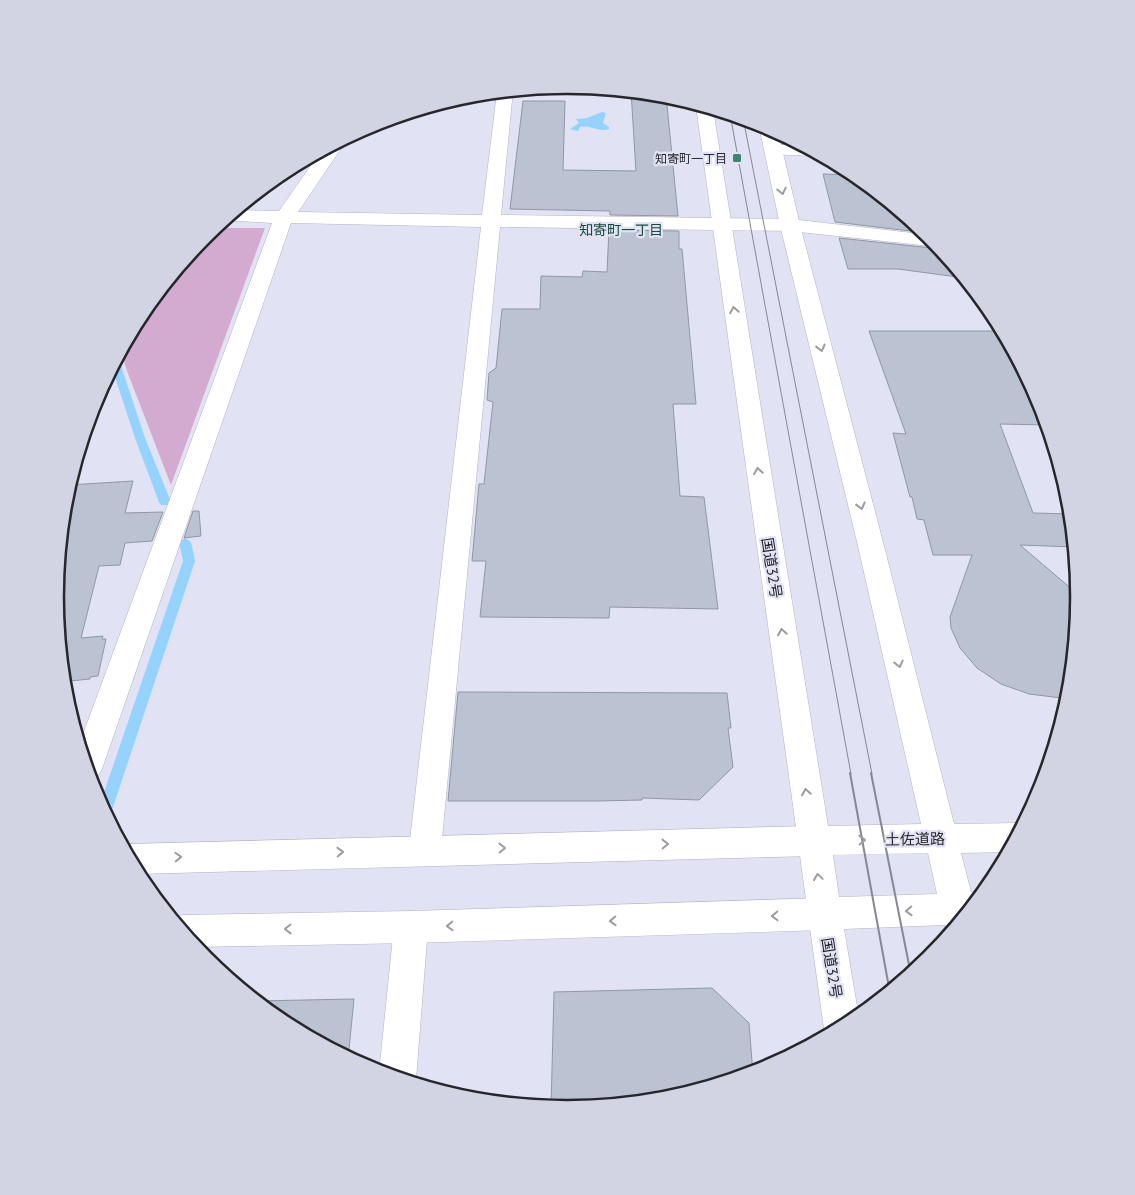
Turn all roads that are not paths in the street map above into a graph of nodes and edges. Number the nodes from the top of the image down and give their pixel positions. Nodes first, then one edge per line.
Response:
1 (504, 98) edge
2 (705, 113) edge
3 (770, 138) edge
4 (327, 155) edge
5 (239, 216) edge
6 (285, 217) junction
7 (491, 221) junction
8 (720, 222) junction
9 (790, 225) junction
10 (924, 241) edge
11 (90, 758) edge
12 (1010, 837) edge
13 (941, 838) junction
14 (813, 841) junction
15 (424, 849) junction
16 (137, 859) edge
17 (962, 910) edge
18 (960, 913) edge
19 (824, 914) junction
20 (411, 927) junction
21 (190, 931) edge
22 (841, 1020) edge
23 (398, 1072) edge

1 - 7 main road
2 - 8 main road, 国道32号
3 -> 9 main road
4 - 6 main road
5 - 6 main road
6 - 7 main road
6 - 11 main road
7 - 8 main road
7 - 15 main road
8 - 9 main road
14 -> 8 main road, 国道32号
9 - 10 main road
9 -> 13 main road
12 - 13 main road, 土佐道路
14 -> 13 main road, 土佐道路
13 - 17 main road
15 -> 14 main road, 土佐道路
19 -> 14 main road, 国道32号
16 -> 15 main road, 土佐道路
18 -> 19 main road
19 -> 20 main road
19 - 22 main road, 国道32号
20 -> 21 main road
20 - 23 main road

